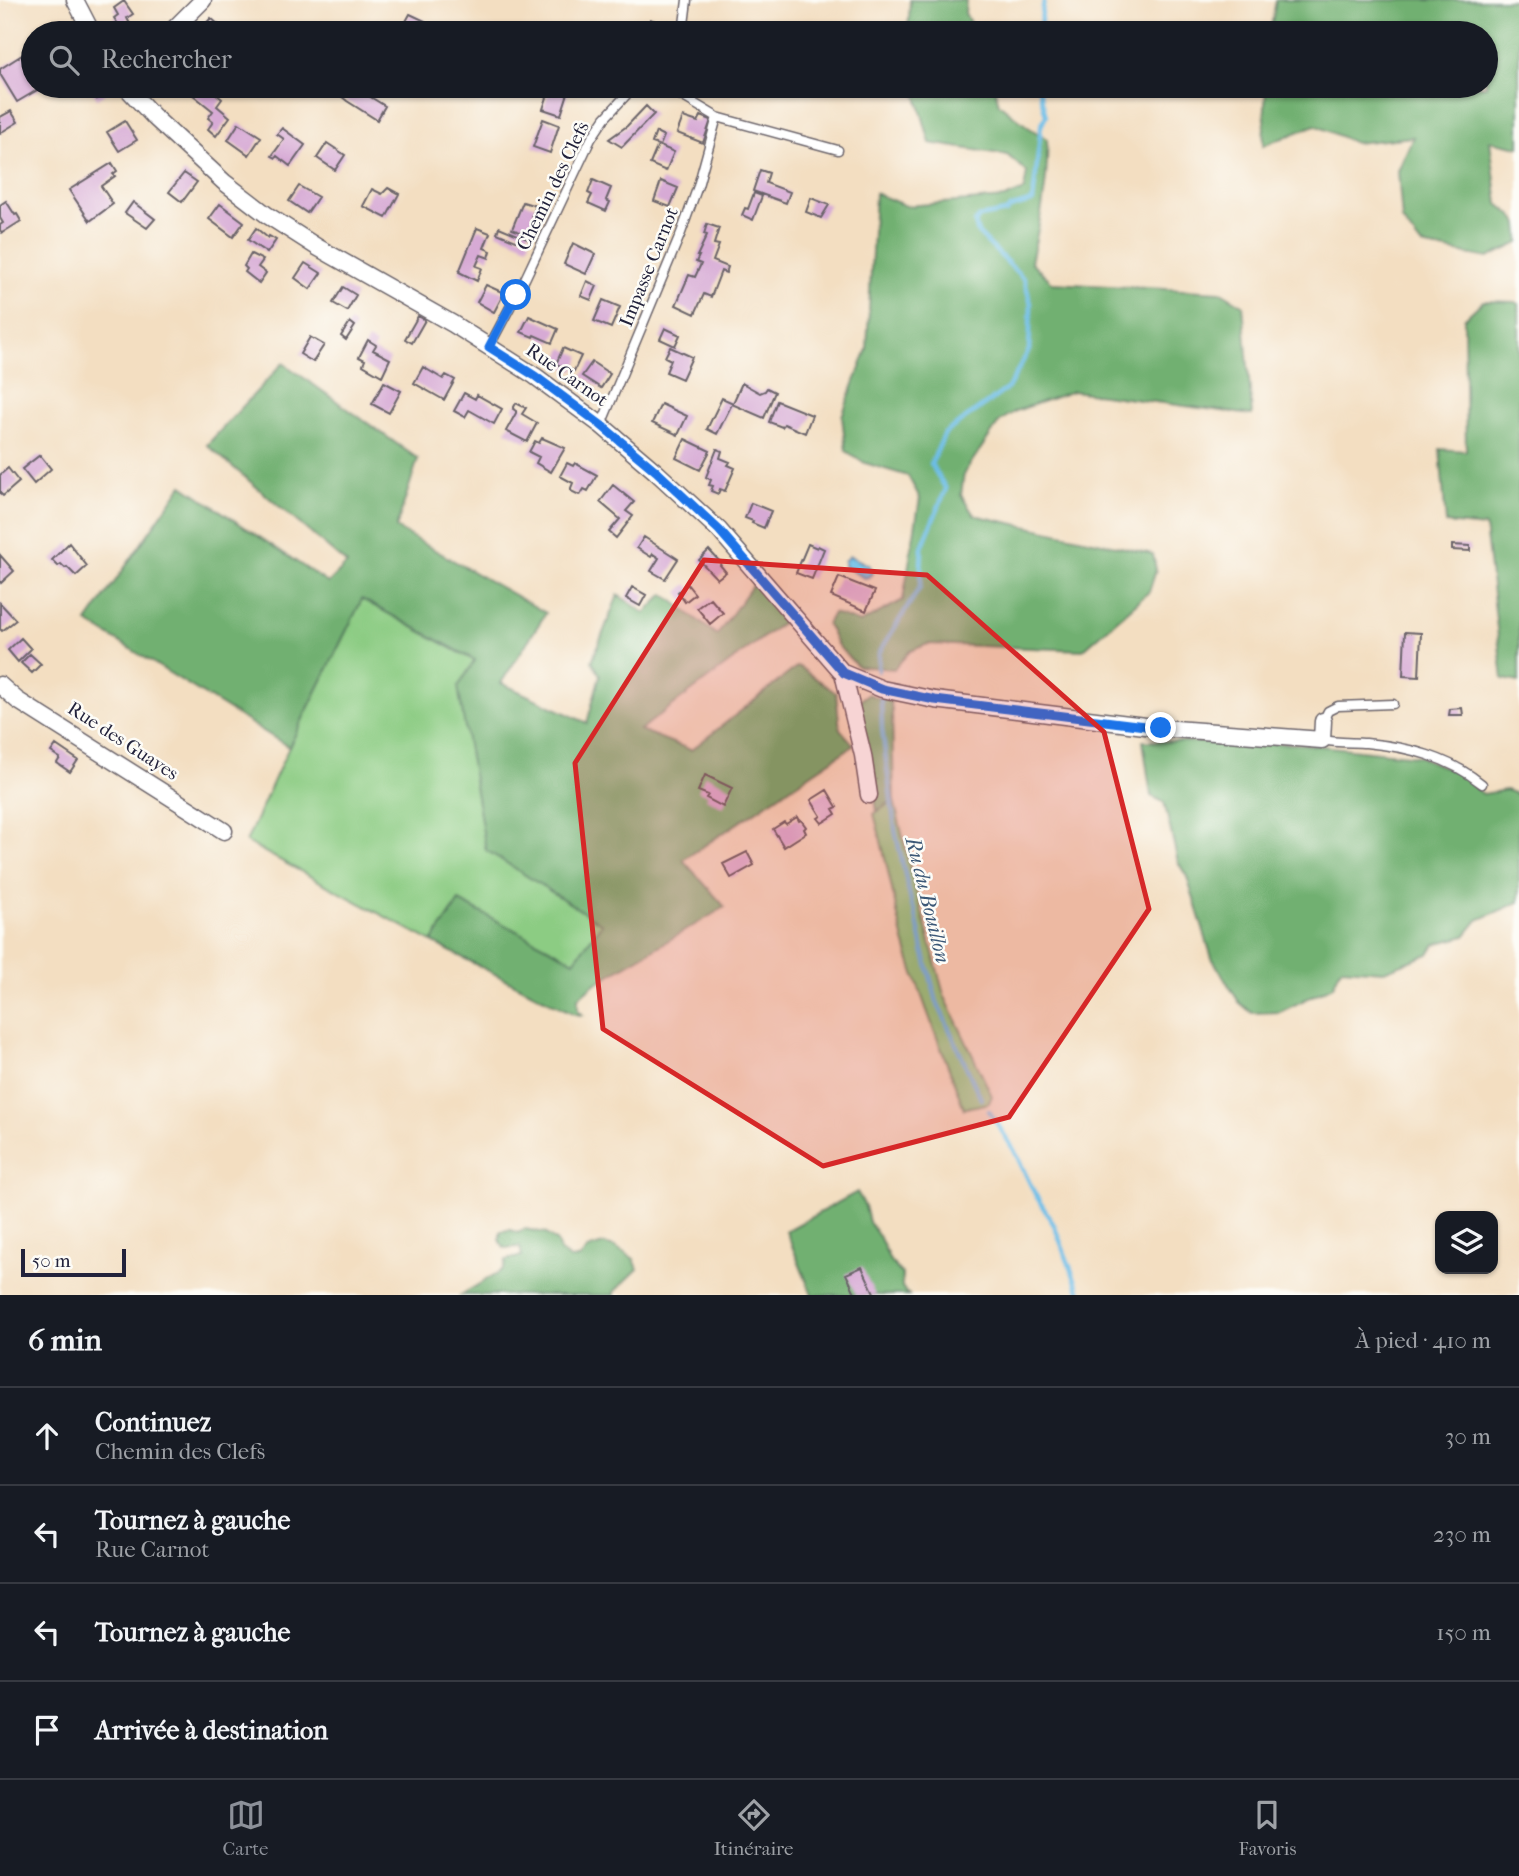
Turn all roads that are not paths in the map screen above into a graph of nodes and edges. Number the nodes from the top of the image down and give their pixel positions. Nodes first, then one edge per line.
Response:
1 (75, 0) edge
2 (203, 0) edge
3 (687, 0) edge
4 (86, 21) edge
5 (182, 21) edge
6 (684, 21) edge
7 (136, 98) edge
8 (624, 98) edge
9 (685, 98) edge
10 (717, 117) junction
11 (838, 150) dead end
12 (489, 347) junction
13 (601, 425) junction
14 (844, 673) junction
15 (0, 685) edge
16 (1393, 704) dead end
17 (1323, 721) joint
18 (1322, 740) junction
19 (1482, 784) dead end
20 (869, 795) dead end
21 (224, 831) dead end

1 - 4 street
2 - 5 street
3 - 6 lane
7 - 12 street, Rue Carnot
8 - 12 lane, Chemin des Clefs
9 - 10 lane
10 - 11 lane
10 - 13 lane, Impasse Carnot
12 - 13 street, Rue Carnot
13 - 14 street, Rue Carnot
14 - 18 street
14 - 20 street
15 - 21 street, Rue des Guayes
16 - 17 lane
17 - 18 street
18 - 19 lane

